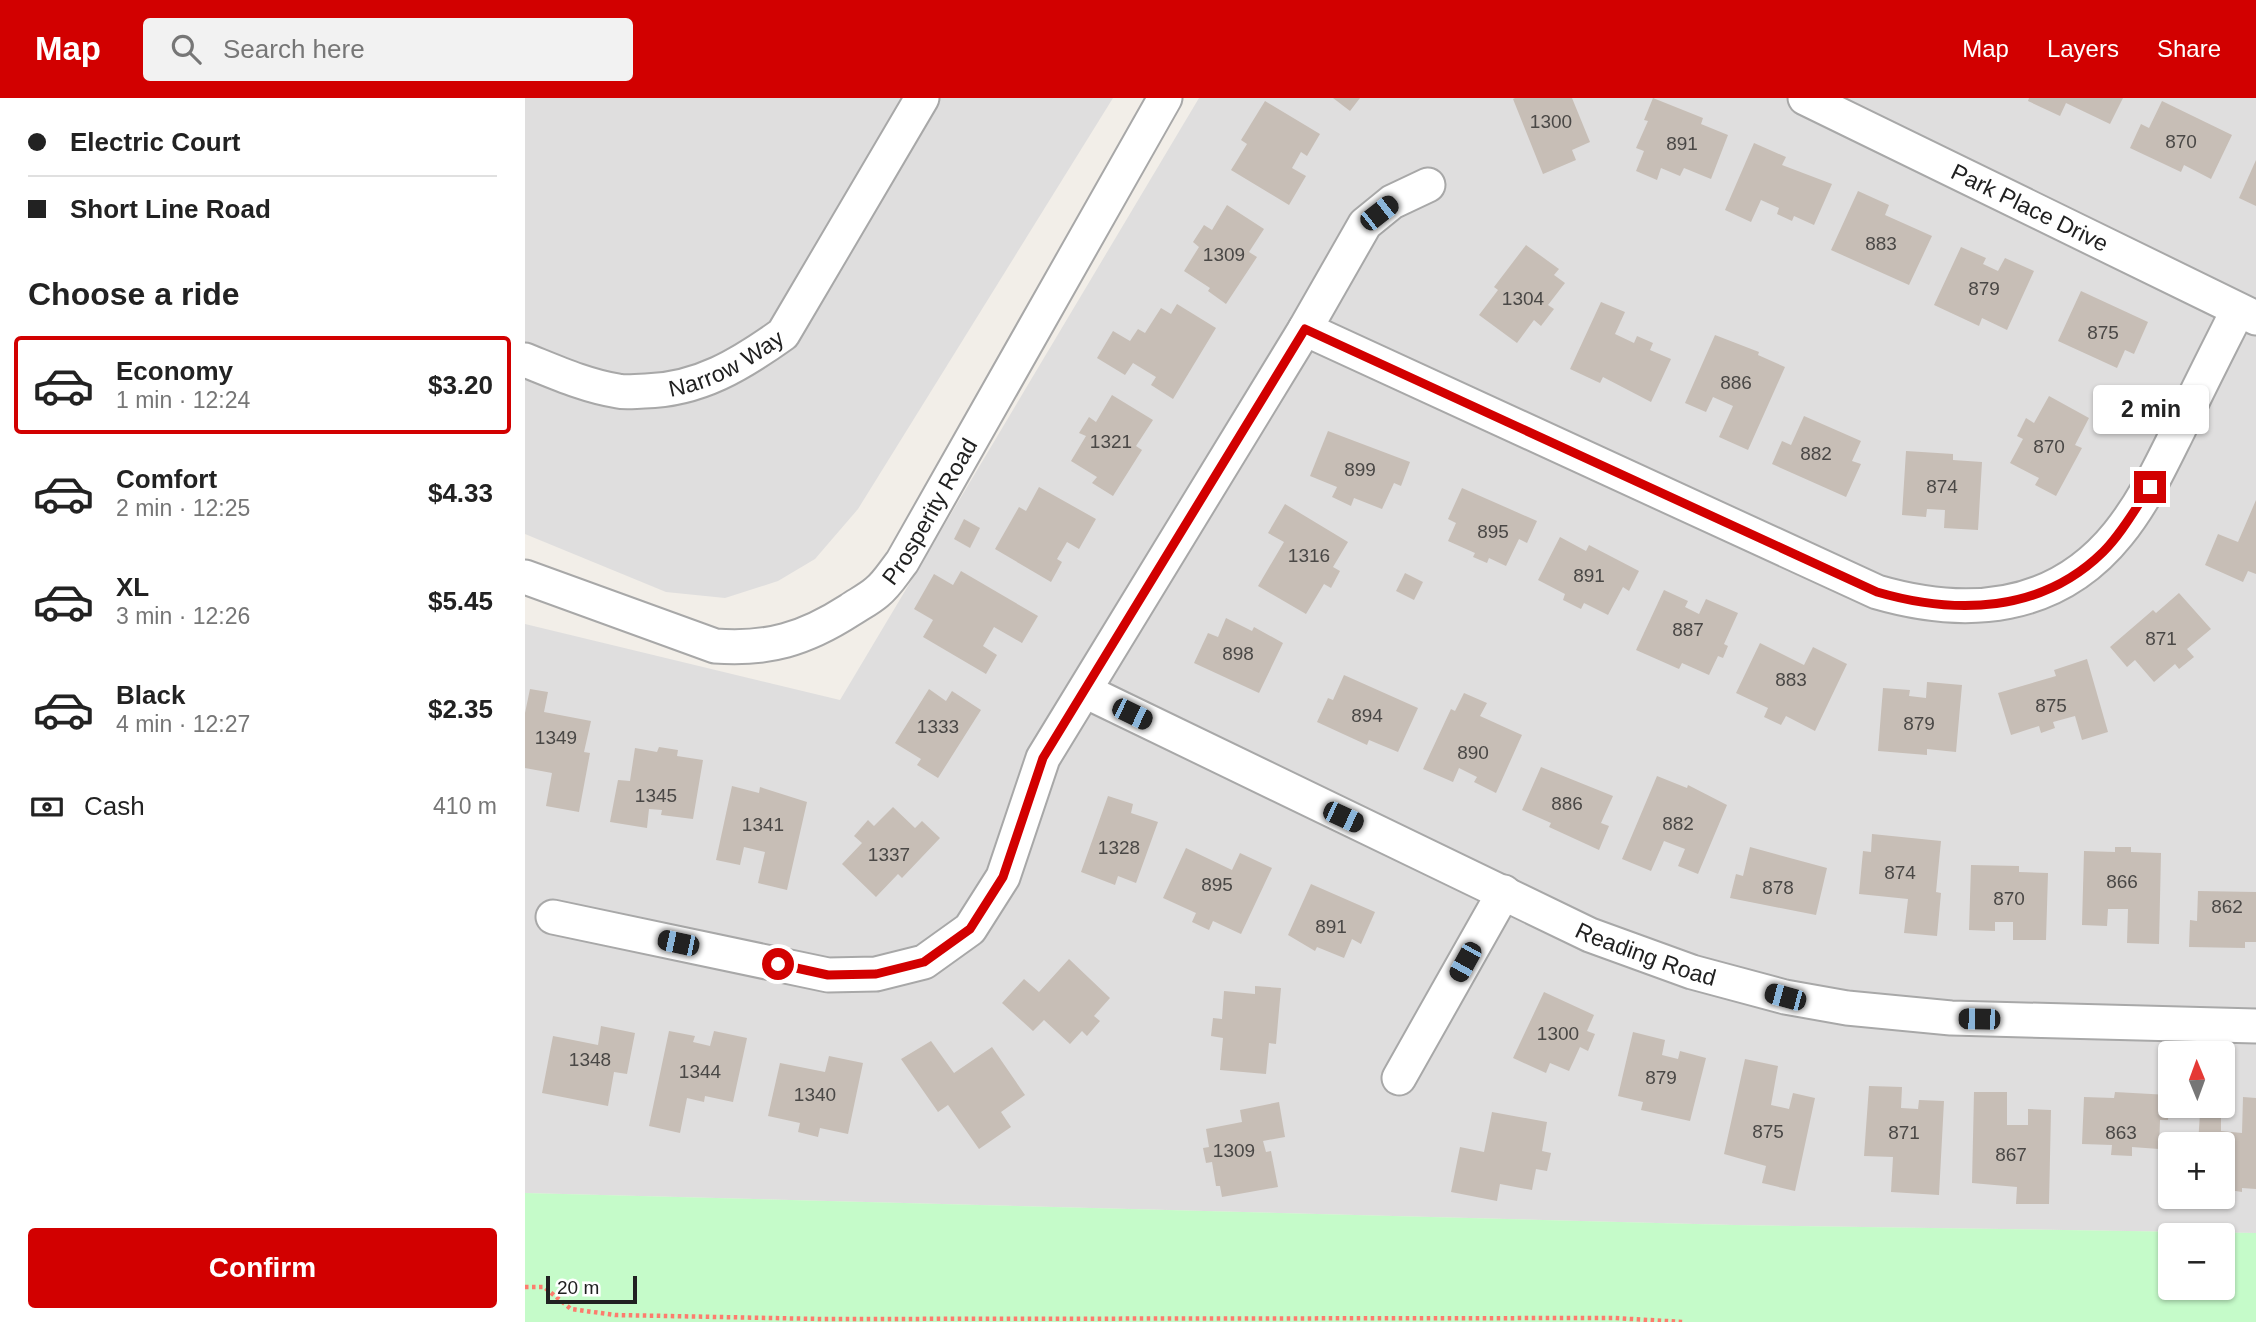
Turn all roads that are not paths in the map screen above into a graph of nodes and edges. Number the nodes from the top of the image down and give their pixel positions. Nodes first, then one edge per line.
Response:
1 (922, 98) edge
2 (1165, 98) edge
3 (1805, 98) edge
4 (1428, 185) dead end
5 (2247, 314) edge
6 (1305, 329) junction
7 (525, 360) edge
8 (525, 577) edge
9 (1085, 691) junction
10 (1504, 892) junction
11 (553, 916) dead end
12 (2256, 1027) edge
13 (1399, 1078) dead end

1 - 7 street, Narrow Way
2 - 8 street, Prosperity Road
3 - 5 street, Park Place Drive
4 - 6 street
5 - 6 street
6 - 9 street
9 - 10 street, Reading Road
9 - 11 street
10 - 12 street, Reading Road
10 - 13 street

